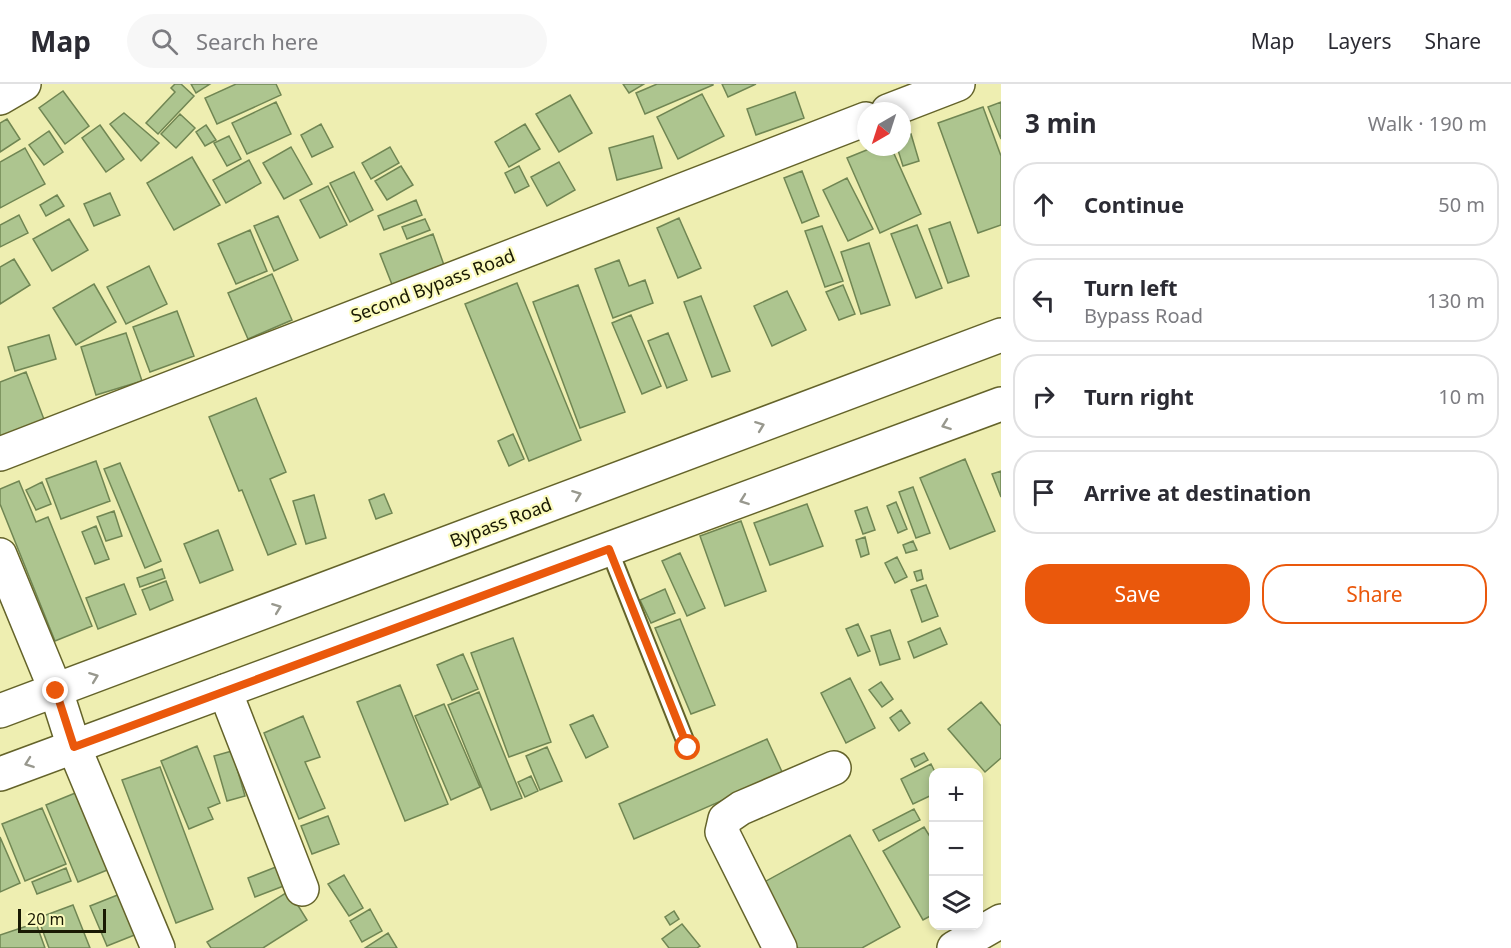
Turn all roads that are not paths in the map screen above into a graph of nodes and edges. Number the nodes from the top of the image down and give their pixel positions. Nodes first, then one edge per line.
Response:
1 (24, 84) edge
2 (958, 84) edge
3 (0, 98) edge
4 (911, 102) edge
5 (857, 122) edge
6 (1001, 335) edge
7 (1001, 404) edge
8 (0, 454) edge
9 (609, 549) junction
10 (0, 555) edge
11 (56, 691) junction
12 (225, 691) junction
13 (0, 711) edge
14 (74, 747) junction
15 (688, 748) dead end
16 (834, 768) dead end
17 (0, 774) edge
18 (302, 889) dead end
19 (1001, 921) edge
20 (158, 948) edge
21 (780, 948) edge
22 (954, 948) edge

1 - 3 main road
2 - 4 main road
5 - 8 main road, Second Bypass Road
11 -> 6 main road, Bypass Road
7 -> 9 main road
9 - 12 main road
9 - 15 lane
10 - 11 main road
11 - 13 main road, Bypass Road
11 - 14 main road
12 - 14 main road
12 - 18 main road
14 -> 17 main road
14 - 20 main road
16 - 21 main road
19 - 22 main road

